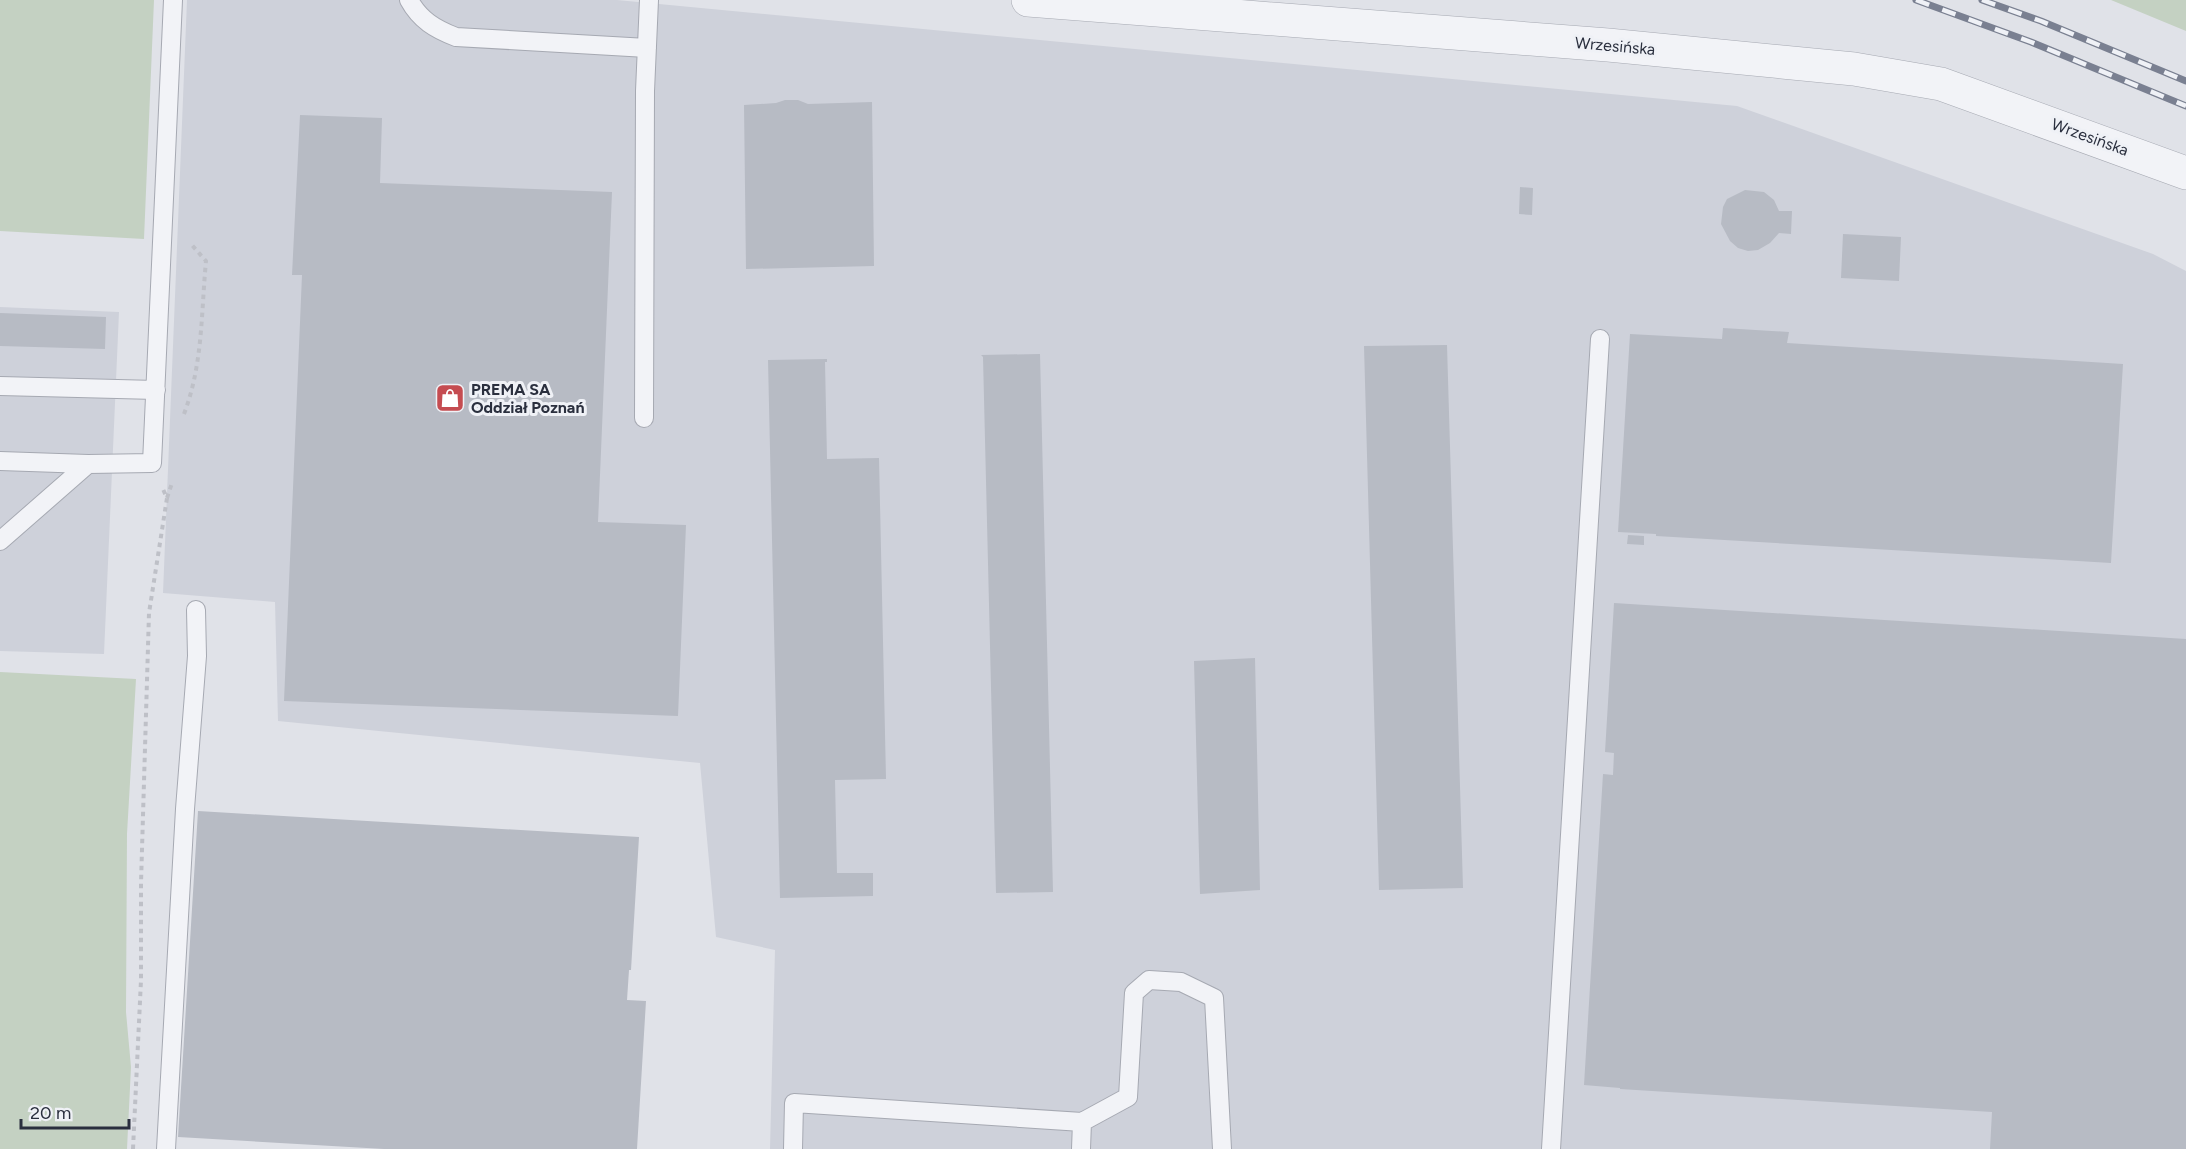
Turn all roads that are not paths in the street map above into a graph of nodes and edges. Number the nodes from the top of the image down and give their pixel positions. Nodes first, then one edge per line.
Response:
1 (173, 0) edge
2 (409, 0) edge
3 (649, 0) edge
4 (1028, 0) edge
5 (646, 48) junction
6 (2186, 173) edge
7 (1600, 339) dead end
8 (0, 386) edge
9 (156, 390) junction
10 (644, 418) dead end
11 (0, 461) edge
12 (88, 464) junction
13 (0, 541) edge
14 (196, 610) dead end
15 (1082, 1122) junction
16 (166, 1149) edge
17 (793, 1149) edge
18 (1081, 1149) edge
19 (1222, 1149) edge
20 (1551, 1149) edge

1 - 9 lane
2 - 5 lane
3 - 5 lane
4 - 6 street, Wrzesińska
5 - 10 lane
7 - 20 lane
8 - 9 lane
9 - 12 lane
11 - 12 lane
12 - 13 lane
14 - 16 lane
15 - 17 lane
15 - 18 lane
15 - 19 lane

